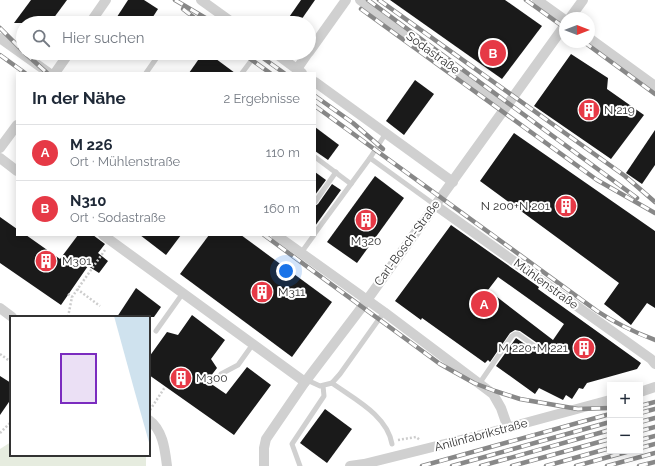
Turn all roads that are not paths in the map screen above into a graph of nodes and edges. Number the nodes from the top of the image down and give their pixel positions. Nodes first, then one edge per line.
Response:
1 (106, 0) edge
2 (201, 0) edge
3 (346, 0) edge
4 (360, 0) edge
5 (537, 0) edge
6 (583, 0) edge
7 (574, 12) edge
8 (95, 16) edge
9 (223, 16) edge
10 (559, 16) edge
11 (559, 33) edge
12 (0, 38) edge
13 (595, 42) edge
14 (316, 43) edge
15 (16, 49) edge
16 (31, 60) edge
17 (64, 60) edge
18 (155, 60) edge
19 (252, 60) edge
20 (285, 60) edge
21 (306, 60) edge
22 (300, 71) edge
23 (49, 72) edge
24 (56, 72) edge
25 (147, 72) edge
26 (243, 72) edge
27 (316, 83) edge
28 (655, 86) edge
29 (506, 106) junction
30 (16, 126) edge
31 (386, 133) junction
32 (0, 148) edge
33 (0, 158) edge
34 (316, 158) edge
35 (370, 158) junction
36 (16, 170) edge
37 (336, 172) junction
38 (452, 182) junction
39 (351, 184) junction
40 (316, 201) edge
41 (435, 205) junction
42 (316, 231) edge
43 (278, 236) edge
44 (313, 236) edge
45 (108, 238) edge
46 (301, 253) junction
47 (183, 293) junction
48 (367, 300) junction
49 (0, 308) edge
50 (384, 312) junction
51 (11, 316) edge
52 (156, 331) dead end
53 (253, 344) junction
54 (540, 350) dead end
55 (655, 364) edge
56 (216, 381) dead end
57 (306, 381) junction
58 (332, 383) junction
59 (479, 384) junction
60 (323, 386) junction
61 (655, 387) edge
62 (643, 391) edge
63 (607, 401) edge
64 (150, 421) edge
65 (508, 428) junction
66 (392, 443) road end
67 (168, 466) edge
68 (264, 466) edge
69 (300, 466) edge
70 (350, 466) edge

1 - 8 street
2 - 9 street
3 - 14 street
4 - 29 street, Sodastraße
5 - 10 street
6 - 7 street
11 - 29 street, Carl-Bosch-Straße
12 - 15 street
13 - 28 street
16 - 23 street
17 - 24 street
18 - 25 lane
19 - 26 lane
20 - 22 street
21 - 22 street
27 - 31 street
29 - 38 street, Carl-Bosch-Straße
30 - 32 street
31 - 35 lane
31 - 38 street
33 - 36 street
34 - 37 lane
35 - 39 lane
35 - 41 lane
37 - 39 lane
37 - 40 lane
38 - 41 street, Carl-Bosch-Straße
39 - 42 lane
41 - 48 street, Carl-Bosch-Straße
41 - 55 street, Mühlenstraße
43 - 46 street
44 - 46 lane
45 - 47 street
46 - 48 street
47 - 52 lane
47 - 53 street
48 - 50 street
48 - 57 street, Carl-Bosch-Straße
49 - 51 street
50 - 58 lane
50 - 59 street
53 - 56 lane
53 - 57 street
54 - 59 lane
57 - 60 lane
57 - 68 street, Carl-Bosch-Straße
58 - 60 lane
58 - 66 lane
59 - 65 street
60 - 69 lane
61 - 62 street
63 - 65 street, Anilinfabrikstraße
64 - 67 street
65 - 70 street, Anilinfabrikstraße

